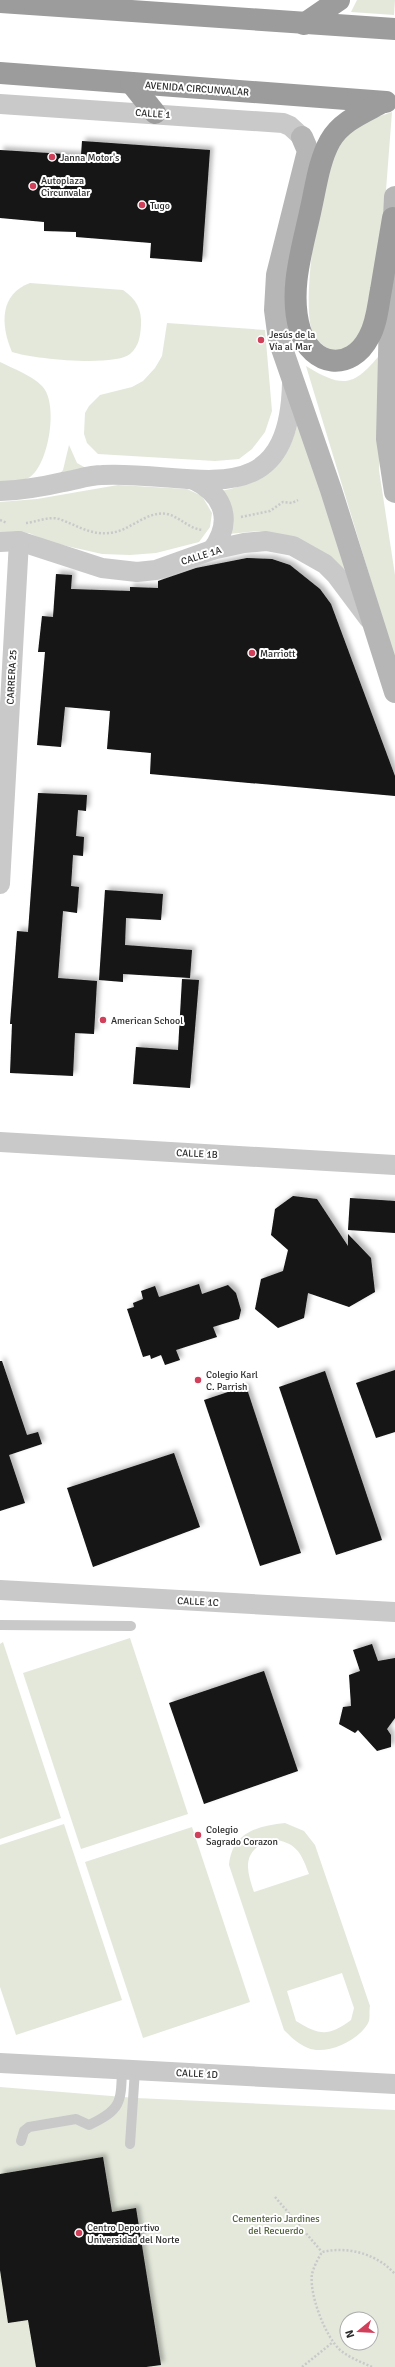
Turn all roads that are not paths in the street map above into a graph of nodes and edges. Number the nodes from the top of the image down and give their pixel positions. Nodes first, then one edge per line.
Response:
1 (220, 0) edge
2 (339, 0) edge
3 (0, 2) edge
4 (242, 18) junction
5 (304, 24) junction
6 (395, 29) edge
7 (0, 73) edge
8 (131, 83) junction
9 (389, 102) edge
10 (0, 104) edge
11 (155, 113) junction
12 (302, 137) joint
13 (394, 208) edge
14 (292, 375) junction
15 (194, 480) junction
16 (0, 492) edge
17 (395, 492) edge
18 (13, 536) edge
19 (212, 550) junction
20 (374, 625) junction
21 (395, 692) edge
22 (0, 884) edge
23 (0, 1142) edge
24 (395, 1165) edge
25 (0, 1590) edge
26 (395, 1612) edge
27 (0, 1625) edge
28 (131, 1626) dead end
29 (0, 2063) edge
30 (128, 2070) junction
31 (395, 2084) edge
32 (21, 2141) dead end
33 (130, 2144) dead end

1 - 4 highway
2 - 5 highway
3 - 4 highway
4 - 5 highway
5 - 6 highway
7 - 8 highway, AVENIDA CIRCUNVALAR
8 - 9 highway, AVENIDA CIRCUNVALAR
8 - 11 highway
9 - 13 highway
10 - 11 street, CALLE 1
11 - 12 street, CALLE 1
12 - 14 main road
13 - 17 main road
14 - 15 street
14 - 20 main road
15 - 16 street
15 - 19 street
18 - 19 street, CALLE 1A
18 - 22 street, CARRERA 25
19 - 20 street, CALLE 1A
20 - 21 main road
23 - 24 street, CALLE 1B
25 - 26 street, CALLE 1C
27 - 28 lane
29 - 30 street, CALLE 1D
30 - 31 street, CALLE 1D
30 - 32 lane
30 - 33 lane

